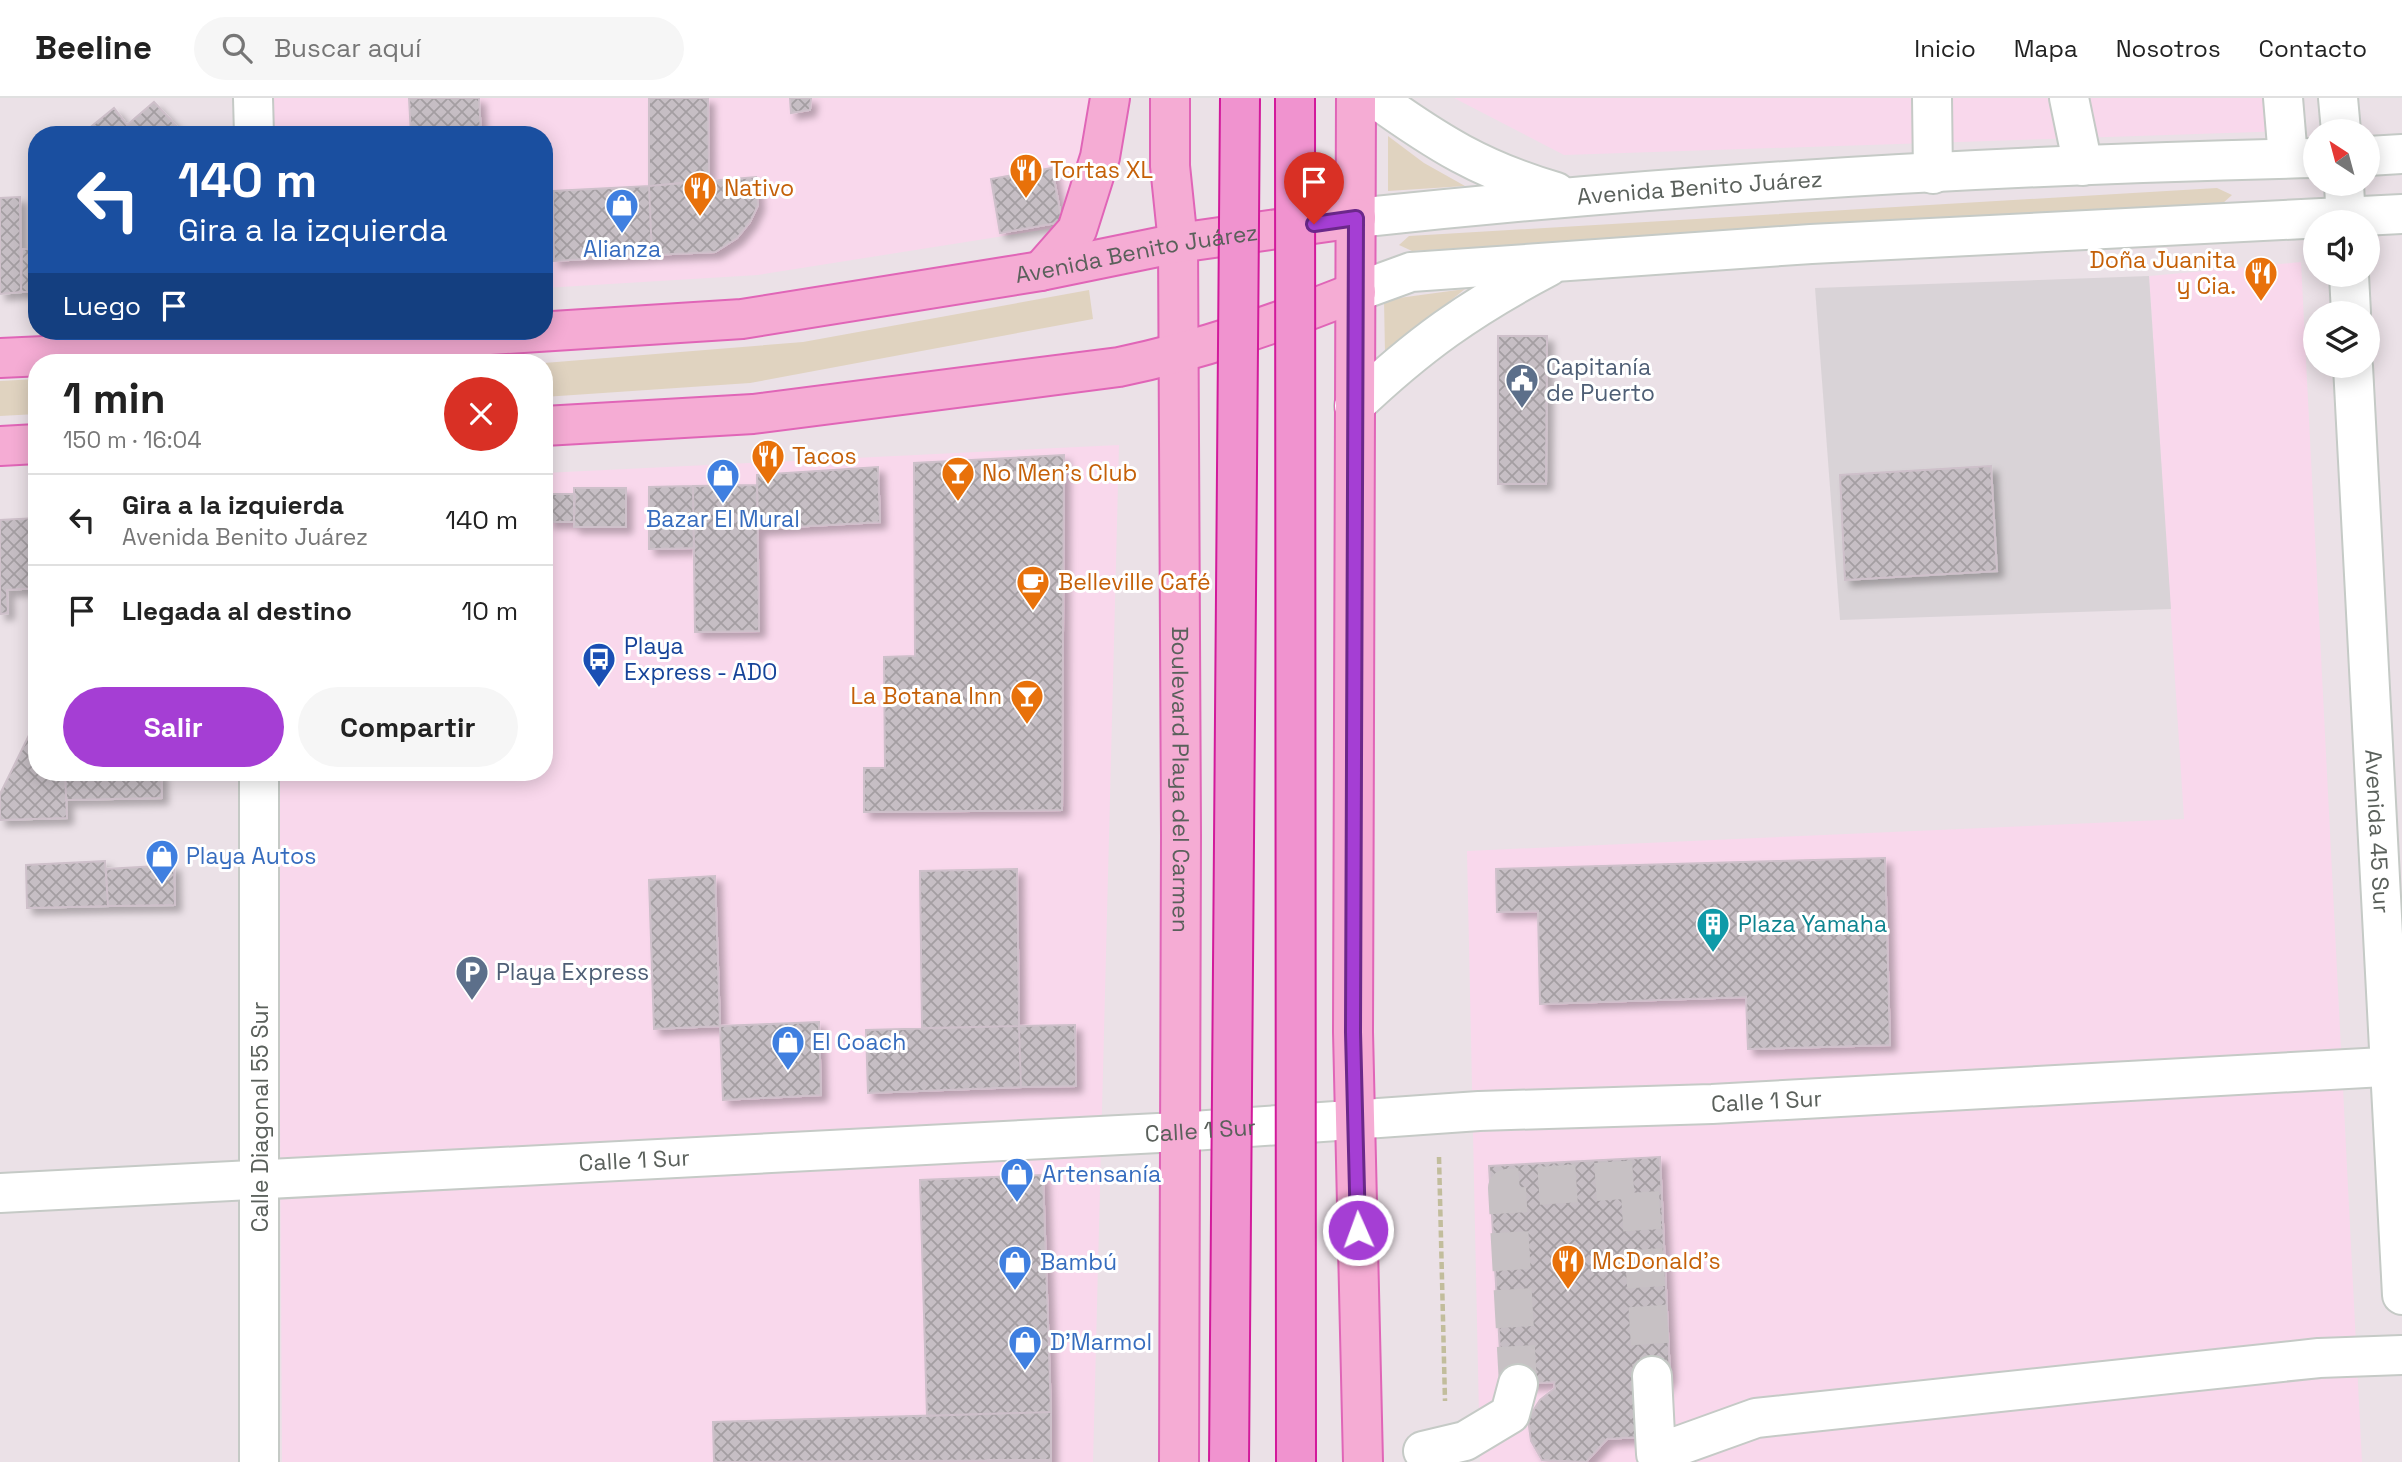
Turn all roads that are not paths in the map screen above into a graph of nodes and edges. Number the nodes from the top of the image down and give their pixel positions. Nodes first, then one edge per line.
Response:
1 (253, 98) edge
2 (1110, 98) edge
3 (1170, 98) edge
4 (1240, 98) edge
5 (1295, 98) edge
6 (1356, 98) edge
7 (1375, 98) edge
8 (1932, 98) edge
9 (2069, 98) edge
10 (2284, 98) edge
11 (2338, 98) edge
12 (2340, 119) edge
13 (254, 126) edge
14 (2402, 154) edge
15 (2380, 155) edge
16 (2302, 158) edge
17 (2083, 166) junction
18 (1933, 174) junction
19 (1578, 199) junction
20 (2346, 208) edge
21 (2402, 214) edge
22 (1356, 218) junction
23 (1178, 243) junction
24 (1559, 261) junction
25 (1041, 271) junction
26 (1356, 292) junction
27 (553, 331) edge
28 (391, 340) edge
29 (258, 346) edge
30 (86, 354) edge
31 (1178, 355) junction
32 (28, 357) edge
33 (0, 358) edge
34 (2354, 378) edge
35 (1354, 406) junction
36 (553, 425) edge
37 (28, 444) edge
38 (0, 446) edge
39 (259, 781) edge
40 (2395, 1067) edge
41 (1355, 1121) junction
42 (1178, 1132) junction
43 (259, 1179) junction
44 (0, 1193) edge
45 (2402, 1295) edge
46 (2402, 1354) edge
47 (1652, 1376) tunnel mouth
48 (1518, 1384) tunnel mouth
49 (1438, 1447) road end
50 (259, 1462) edge
51 (1179, 1462) edge
52 (1229, 1462) edge
53 (1296, 1462) edge
54 (1363, 1462) edge

1 - 13 street
2 - 25 main road
3 - 23 main road, Boulevard Playa del Carmen
4 - 52 highway, bridge
5 - 53 highway, bridge
6 - 22 main road
7 - 19 street
8 - 18 street
9 - 17 street
10 - 16 street
11 - 12 street
14 - 15 street
16 - 17 street, Avenida Benito Juárez
17 - 18 street, Avenida Benito Juárez
18 - 19 street, Avenida Benito Juárez
19 - 22 street, Avenida Benito Juárez
20 - 21 street
20 - 24 street
22 - 23 main road, Avenida Benito Juárez
22 - 26 main road
23 - 25 main road, Avenida Benito Juárez
23 - 31 main road, Boulevard Playa del Carmen
24 - 26 street
24 - 35 street
25 - 27 main road, Avenida Benito Juárez
26 - 31 main road
26 - 35 main road
28 - 29 main road, Avenida Benito Juárez
29 - 30 main road, Avenida Benito Juárez
31 - 36 main road
31 - 42 main road, Boulevard Playa del Carmen
32 - 33 main road, Avenida Benito Juárez
34 - 40 street, Avenida 45 Sur
35 - 41 main road
37 - 38 main road
39 - 43 street, Calle Diagonal 55 Sur
40 - 41 street, Calle 1 Sur
40 - 45 street, Avenida 45 Sur
41 - 42 street, Calle 1 Sur
41 - 54 main road
42 - 43 street, Calle 1 Sur
42 - 51 main road, Boulevard Playa del Carmen
43 - 44 street, Calle 1 Sur
43 - 50 street, Calle Diagonal 55 Sur
46 - 47 street
48 - 49 street

